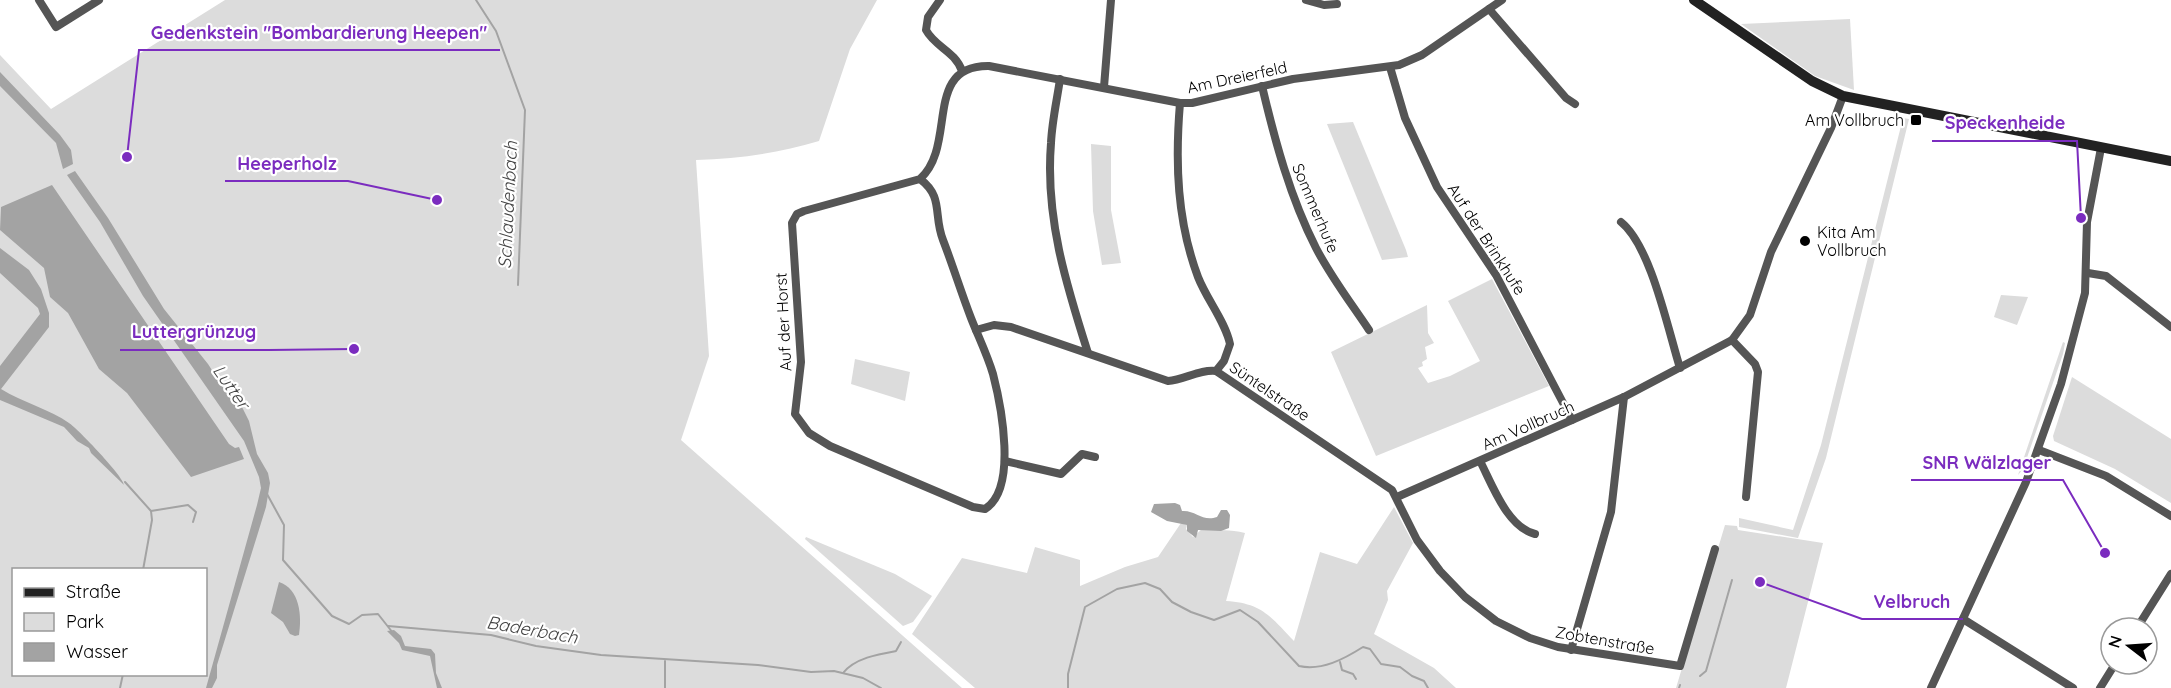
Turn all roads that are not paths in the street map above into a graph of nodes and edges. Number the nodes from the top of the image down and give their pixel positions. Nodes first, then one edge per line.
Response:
1 (39, 0) edge
2 (99, 0) edge
3 (940, 0) edge
4 (1111, 0) edge
5 (1306, 0) edge
6 (1502, 0) edge
7 (1694, 0) edge
8 (1337, 3) dead end
9 (1489, 9) junction
10 (1390, 67) junction
11 (962, 71) junction
12 (1060, 79) junction
13 (1262, 86) junction
14 (1104, 87) junction
15 (1843, 96) junction
16 (1180, 103) junction
17 (1575, 104) dead end
18 (2101, 148) junction
19 (2171, 162) edge
20 (920, 178) junction
21 (1621, 222) dead end
22 (2088, 273) junction
23 (2171, 327) edge
24 (976, 330) junction
25 (1369, 330) dead end
26 (1732, 340) junction
27 (1088, 353) junction
28 (1680, 368) junction
29 (1216, 371) junction
30 (1623, 397) junction
31 (1572, 420) junction
32 (2039, 450) junction
33 (1095, 457) dead end
34 (1005, 461) junction
35 (1480, 461) junction
36 (1397, 497) junction
37 (1746, 497) dead end
38 (2171, 516) edge
39 (1535, 534) dead end
40 (1715, 549) dead end
41 (2171, 574) edge
42 (2145, 616) edge
43 (1963, 619) junction
44 (1571, 650) junction
45 (1931, 688) edge
46 (2073, 688) edge

1 - 2 street
3 - 11 street
4 - 14 street
5 - 8 street
6 - 9 street, Am Dreierfeld
7 - 15 street
9 - 10 street, Am Dreierfeld
9 - 17 street
10 - 13 street, Am Dreierfeld
10 - 31 street, Auf der Brinkhufe
11 - 12 street, Am Dreierfeld
11 - 20 street
12 - 14 street, Am Dreierfeld
12 - 27 street
13 - 16 street, Am Dreierfeld
13 - 25 street, Sommerhufe
14 - 16 street, Am Dreierfeld
15 - 18 street
15 - 26 street, Am Vollbruch
16 - 29 street
18 - 19 street
18 - 22 street
20 - 24 street
20 - 34 street, Auf der Horst
21 - 28 street
22 - 23 street
22 - 32 street
24 - 27 street, Süntelstraße
24 - 34 street
26 - 28 street, Am Vollbruch
26 - 37 street
27 - 29 street, Süntelstraße
28 - 30 street, Am Vollbruch
29 - 36 street, Süntelstraße
30 - 31 street, Am Vollbruch
30 - 44 street
31 - 35 street, Am Vollbruch
32 - 38 street
32 - 43 street
33 - 34 street
35 - 36 street, Am Vollbruch
35 - 39 street
36 - 44 street, Zobtenstraße
40 - 44 street, Zobtenstraße
41 - 42 street
43 - 45 street
43 - 46 street

